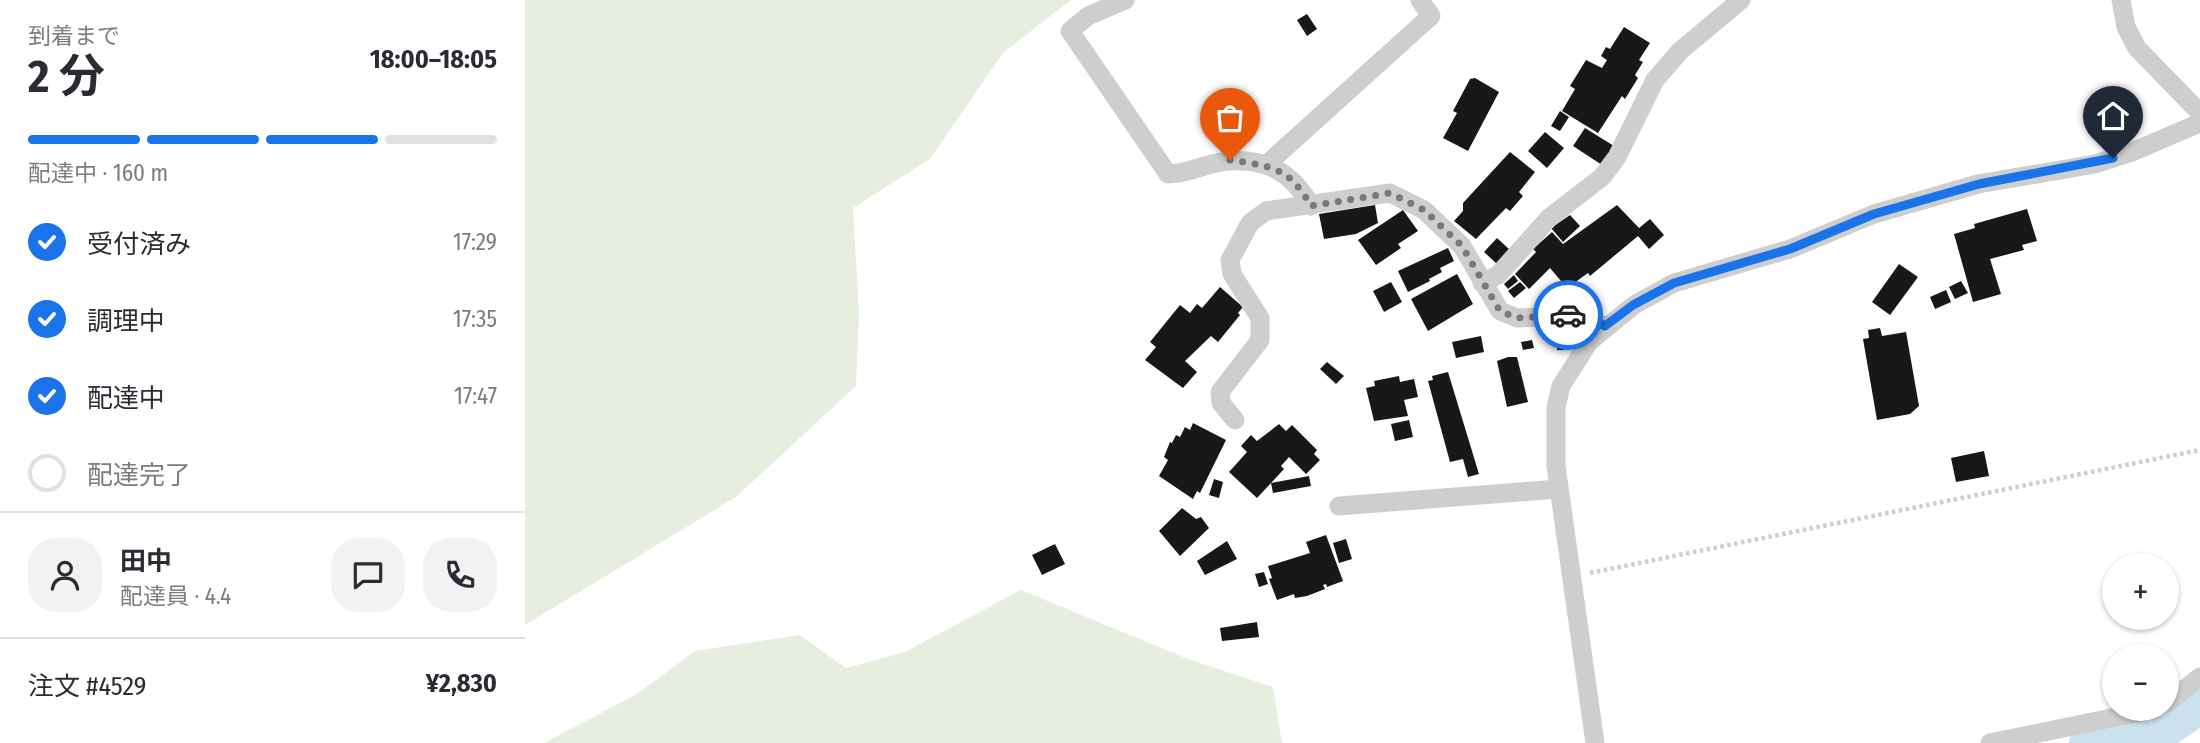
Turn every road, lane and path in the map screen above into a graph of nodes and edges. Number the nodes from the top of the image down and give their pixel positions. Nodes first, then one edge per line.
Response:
1 (1125, 0) edge
2 (1420, 0) edge
3 (1741, 0) edge
4 (2121, 0) edge
5 (2200, 113) edge
6 (2200, 123) edge
7 (1266, 165) junction
8 (1311, 206) junction
9 (1482, 283) junction
10 (1605, 326) junction
11 (1235, 420) dead end
12 (2200, 450) edge
13 (1558, 489) junction
14 (1339, 506) dead end
15 (1572, 577) junction
16 (2200, 677) edge
17 (2179, 694) edge
18 (2102, 720) edge
19 (1595, 743) edge
20 (1990, 743) edge

1 - 7 street
2 - 7 street
3 - 9 street
4 - 5 street
6 - 10 street
7 - 8 street
8 - 9 street
8 - 11 street
9 - 10 street
10 - 13 street
12 - 15 path
13 - 14 street
13 - 15 street
15 - 19 street
16 - 17 street
18 - 20 street

